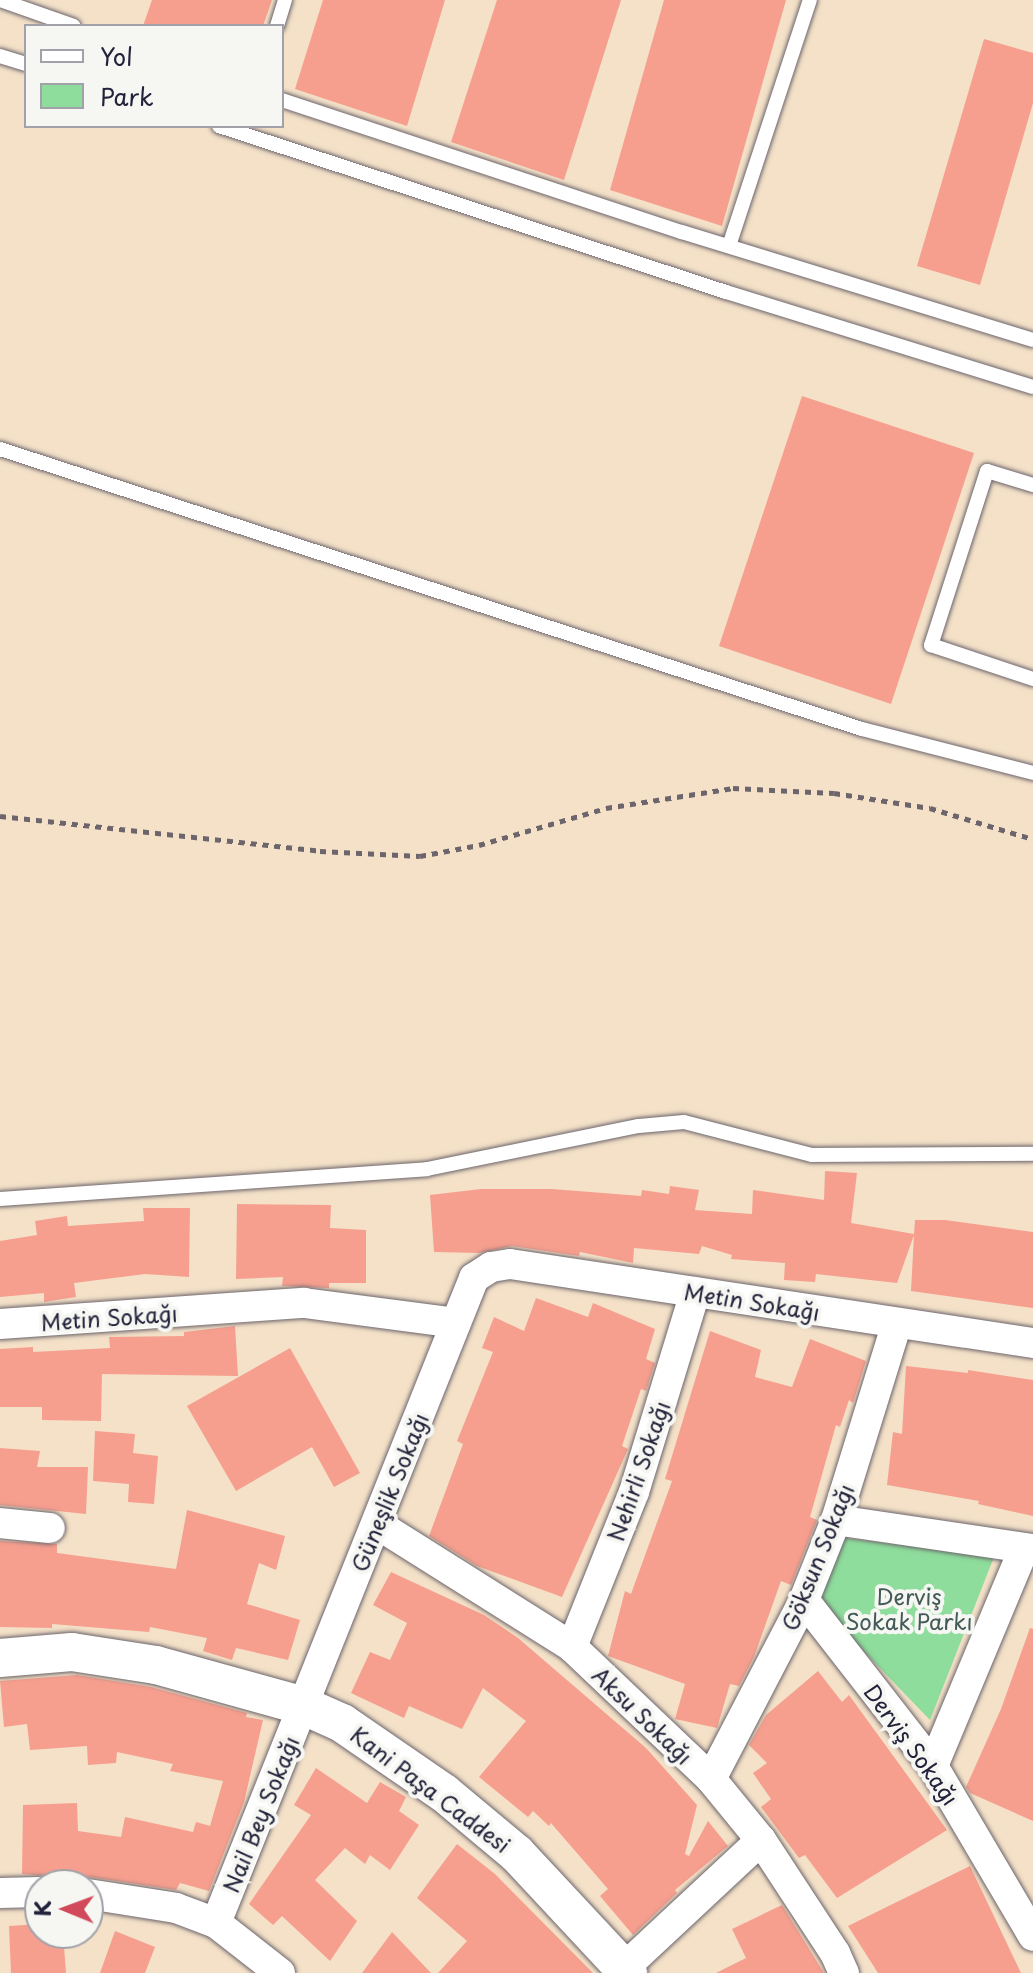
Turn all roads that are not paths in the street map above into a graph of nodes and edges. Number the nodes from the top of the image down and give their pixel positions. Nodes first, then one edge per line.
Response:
1 (0, 0) edge
2 (285, 0) edge
3 (810, 0) edge
4 (68, 24) edge
5 (278, 24) edge
6 (0, 56) edge
7 (24, 63) edge
8 (284, 101) edge
9 (225, 128) edge
10 (729, 246) junction
11 (1033, 340) edge
12 (1033, 387) edge
13 (0, 449) edge
14 (1033, 485) edge
15 (1033, 679) edge
16 (1033, 773) edge
17 (1033, 1154) edge
18 (0, 1199) edge
19 (474, 1278) joint
20 (695, 1292) junction
21 (456, 1323) junction
22 (897, 1323) junction
23 (0, 1324) edge
24 (1033, 1343) edge
25 (836, 1520) junction
26 (0, 1523) edge
27 (377, 1524) junction
28 (50, 1528) dead end
29 (1028, 1549) edge
30 (804, 1600) junction
31 (572, 1647) junction
32 (0, 1658) edge
33 (304, 1706) junction
34 (933, 1766) junction
35 (711, 1779) junction
36 (761, 1840) junction
37 (24, 1892) edge
38 (0, 1893) edge
39 (104, 1897) edge
40 (216, 1923) junction
41 (1033, 1936) edge
42 (626, 1970) edge
43 (280, 1973) edge
44 (844, 1973) edge

1 - 4 lane
2 - 5 lane
3 - 10 lane
6 - 7 lane
8 - 10 lane
9 - 12 lane
10 - 11 lane
13 - 16 lane
14 - 15 lane
17 - 18 lane
19 - 20 street, Metin Sokağı
19 - 21 street, Güneşlik Sokağı
20 - 22 street, Metin Sokağı
20 - 31 street, Nehirli Sokağı
21 - 23 street, Metin Sokağı
21 - 27 street, Güneşlik Sokağı
22 - 24 street, Metin Sokağı
22 - 25 street, Göksun Sokağı
25 - 29 street
25 - 30 street, Göksun Sokağı
26 - 28 street
27 - 31 street, Aksu Sokağı
27 - 33 street, Güneşlik Sokağı
29 - 34 street
30 - 34 street, Derviş Sokağı
30 - 35 street, Göksun Sokağı
31 - 35 street, Aksu Sokağı
32 - 33 street, Kani Paşa Caddesi
33 - 40 street, Nail Bey Sokağı
33 - 42 street, Kani Paşa Caddesi
34 - 41 street, Derviş Sokağı
35 - 36 street, Aksu Sokağı
36 - 42 street
36 - 44 street, Aksu Sokağı
37 - 38 street
39 - 40 street
40 - 43 street

